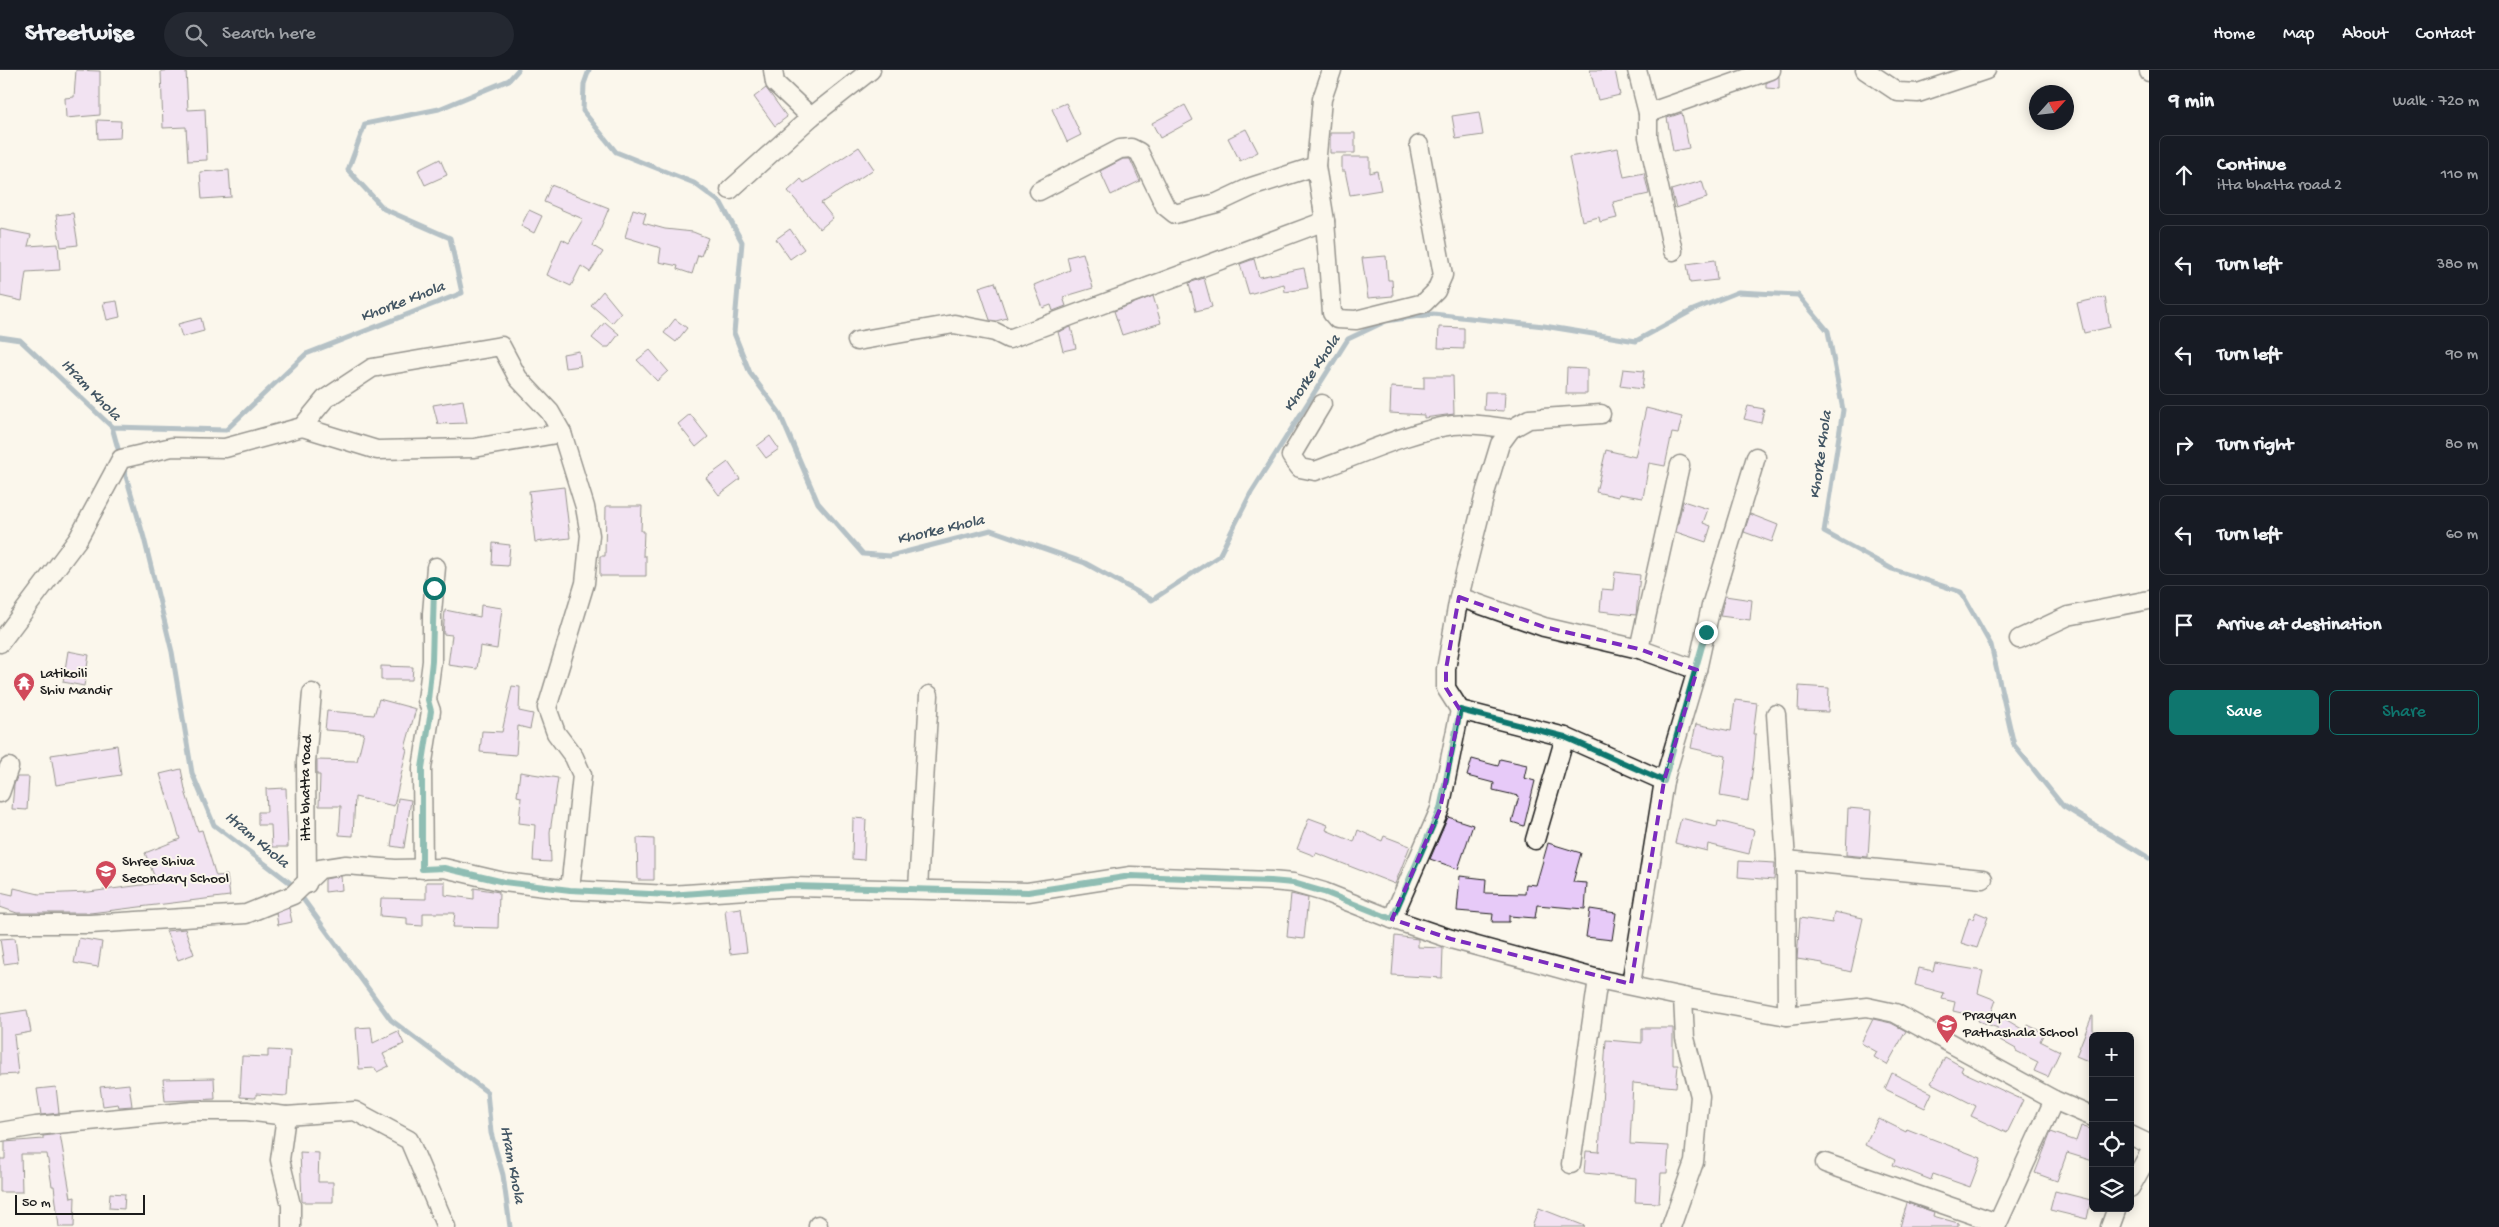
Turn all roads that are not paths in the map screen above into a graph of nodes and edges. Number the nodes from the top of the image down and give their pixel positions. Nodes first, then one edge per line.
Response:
1 (773, 70) edge
2 (871, 70) edge
3 (1332, 70) edge
4 (1637, 70) edge
5 (1771, 70) edge
6 (1865, 70) edge
7 (1986, 70) edge
8 (1648, 114) junction
9 (811, 117) junction
10 (1419, 145) dead end
11 (1316, 166) junction
12 (730, 190) dead end
13 (1039, 191) dead end
14 (1325, 220) junction
15 (1673, 251) dead end
16 (857, 341) dead end
17 (1322, 404) dead end
18 (1601, 414) dead end
19 (302, 427) junction
20 (1511, 429) junction
21 (562, 433) junction
22 (1756, 458) dead end
23 (1680, 465) dead end
24 (436, 566) dead end
25 (1459, 597) junction
26 (2149, 600) edge
27 (2019, 639) dead end
28 (0, 644) edge
29 (1639, 650) junction
30 (1697, 670) junction
31 (312, 693) dead end
32 (930, 695) dead end
33 (1460, 710) junction
34 (1776, 714) dead end
35 (1565, 737) junction
36 (9, 767) dead end
37 (1664, 781) junction
38 (0, 793) edge
39 (1535, 840) dead end
40 (1786, 860) junction
41 (422, 869) junction
42 (1983, 879) dead end
43 (307, 884) junction
44 (570, 890) junction
45 (918, 890) junction
46 (1392, 919) junction
47 (0, 924) edge
48 (1598, 978) junction
49 (1631, 984) junction
50 (1683, 997) junction
51 (1787, 1016) junction
52 (2054, 1100) junction
53 (2089, 1115) edge
54 (286, 1116) junction
55 (0, 1132) edge
56 (2134, 1137) edge
57 (2149, 1144) edge
58 (2149, 1154) edge
59 (1571, 1164) dead end
60 (1825, 1164) dead end
61 (2134, 1181) edge
62 (2116, 1212) edge
63 (1996, 1225) edge
64 (291, 1227) edge
65 (446, 1227) edge
66 (1671, 1227) edge
67 (2110, 1227) edge

1 - 9 street
2 - 9 street
3 - 11 street
4 - 8 street
5 - 8 street
6 - 7 street
8 - 15 street
9 - 12 street
10 - 14 street
11 - 13 street
11 - 14 street
14 - 16 street
17 - 20 street
18 - 20 street
19 - 21 street
19 - 21 street
19 - 28 street
20 - 25 street
21 - 44 street
22 - 30 street
23 - 29 street
24 - 41 street
25 - 29 street
25 - 33 street
26 - 27 street
29 - 30 street
30 - 37 street
31 - 43 street, itta bhatta road
32 - 45 street
33 - 35 street
33 - 46 street
34 - 40 street
35 - 37 street
35 - 39 street
36 - 38 street
37 - 49 street
40 - 42 street
40 - 51 street
41 - 43 street
41 - 44 street
43 - 47 street
44 - 45 street
45 - 46 street
46 - 48 street
48 - 49 street
48 - 59 street
49 - 50 street
50 - 51 street
50 - 66 street
51 - 52 street
52 - 53 street
52 - 63 street
54 - 55 street
54 - 64 street
54 - 65 street
56 - 57 street
58 - 61 street
60 - 63 street
62 - 67 street

